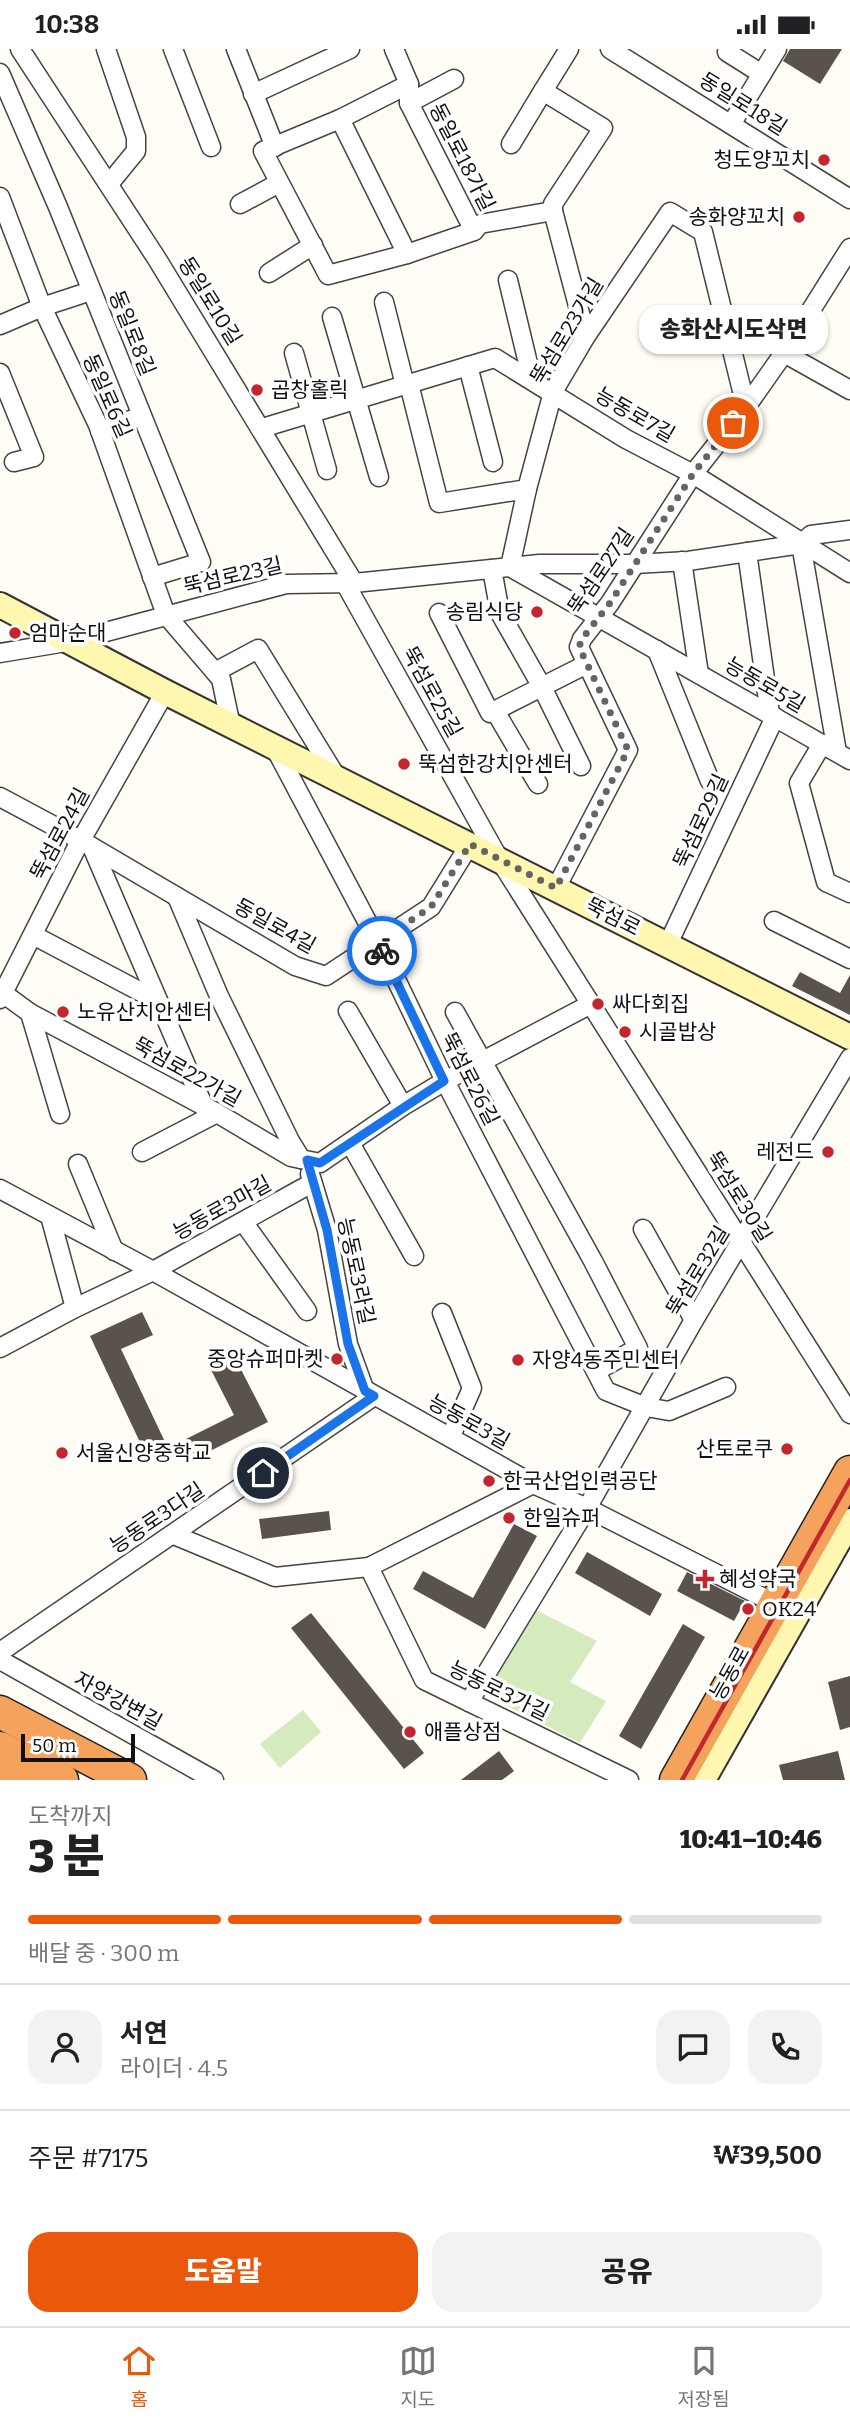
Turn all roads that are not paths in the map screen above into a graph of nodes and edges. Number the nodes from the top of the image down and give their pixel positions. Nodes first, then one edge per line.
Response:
1 (20, 49) edge
2 (106, 49) edge
3 (173, 49) edge
4 (236, 49) edge
5 (349, 49) edge
6 (394, 49) edge
7 (569, 49) edge
8 (610, 49) edge
9 (729, 49) edge
10 (777, 49) edge
11 (0, 73) edge
12 (762, 74) junction
13 (454, 79) dead end
14 (409, 84) junction
15 (543, 91) junction
16 (253, 94) junction
17 (409, 103) junction
18 (340, 119) junction
19 (732, 123) junction
20 (511, 144) dead end
21 (211, 147) dead end
22 (275, 147) junction
23 (279, 183) junction
24 (109, 184) junction
25 (0, 197) edge
26 (850, 199) edge
27 (240, 204) dead end
28 (553, 211) junction
29 (474, 232) junction
30 (313, 245) junction
31 (850, 249) edge
32 (407, 254) junction
33 (269, 273) dead end
34 (508, 280) dead end
35 (91, 291) junction
36 (384, 302) dead end
37 (42, 307) junction
38 (332, 317) dead end
39 (0, 325) edge
40 (586, 336) junction
41 (294, 353) dead end
42 (785, 353) junction
43 (468, 366) junction
44 (0, 373) edge
45 (532, 380) junction
46 (407, 384) junction
47 (850, 390) edge
48 (553, 392) junction
49 (356, 400) junction
50 (746, 407) junction
51 (309, 414) junction
52 (142, 416) junction
53 (262, 428) junction
54 (100, 431) junction
55 (493, 462) dead end
56 (15, 463) dead end
57 (327, 470) dead end
58 (693, 474) junction
59 (379, 477) dead end
60 (527, 489) junction
61 (850, 530) edge
62 (801, 544) junction
63 (747, 552) junction
64 (682, 561) junction
65 (634, 564) junction
66 (501, 568) junction
67 (850, 573) edge
68 (152, 577) junction
69 (350, 583) junction
70 (0, 605) edge
71 (439, 613) dead end
72 (166, 615) junction
73 (599, 617) junction
74 (72, 641) junction
75 (657, 650) junction
76 (0, 653) edge
77 (587, 664) junction
78 (215, 672) junction
79 (699, 674) junction
80 (542, 687) junction
81 (164, 692) junction
82 (495, 711) junction
83 (772, 716) junction
84 (230, 726) junction
85 (275, 748) junction
86 (836, 752) edge
87 (581, 766) dead end
88 (338, 779) junction
89 (710, 781) dead end
90 (538, 784) dead end
91 (0, 797) edge
92 (87, 844) junction
93 (470, 844) junction
94 (499, 859) junction
95 (556, 888) junction
96 (850, 893) edge
97 (177, 897) junction
98 (774, 921) dead end
99 (33, 935) junction
100 (378, 942) junction
101 (668, 944) junction
102 (850, 958) edge
103 (1, 994) edge
104 (158, 1001) junction
105 (591, 1004) junction
106 (348, 1011) dead end
107 (455, 1012) dead end
108 (30, 1013) junction
109 (850, 1037) edge
110 (850, 1058) edge
111 (481, 1062) junction
112 (444, 1081) junction
113 (403, 1106) junction
114 (210, 1110) junction
115 (60, 1114) dead end
116 (350, 1143) junction
117 (142, 1152) dead end
118 (309, 1161) junction
119 (78, 1164) dead end
120 (312, 1183) junction
121 (0, 1189) edge
122 (50, 1216) junction
123 (244, 1223) junction
124 (643, 1229) dead end
125 (742, 1244) junction
126 (114, 1251) junction
127 (414, 1256) dead end
128 (153, 1271) junction
129 (75, 1308) junction
130 (307, 1311) dead end
131 (442, 1313) dead end
132 (694, 1320) junction
133 (0, 1348) edge
134 (596, 1371) junction
135 (726, 1387) dead end
136 (369, 1393) junction
137 (646, 1407) junction
138 (850, 1414) edge
139 (451, 1436) junction
140 (850, 1455) edge
141 (850, 1472) edge
142 (533, 1484) junction
143 (850, 1493) edge
144 (587, 1508) junction
145 (850, 1521) edge
146 (174, 1535) junction
147 (369, 1567) junction
148 (769, 1601) junction
149 (0, 1652) edge
150 (0, 1660) edge
151 (469, 1702) junction
152 (1, 1712) edge
153 (0, 1748) edge
154 (0, 1774) edge
155 (12, 1780) edge
156 (62, 1780) edge
157 (130, 1780) edge
158 (214, 1780) edge
159 (629, 1780) edge
160 (674, 1780) edge
161 (689, 1780) edge
162 (703, 1780) edge

1 - 24 street, 동일로10길
2 - 24 street
3 - 21 street
4 - 16 street
5 - 16 street
6 - 14 street, 동일로18가길
7 - 15 street
8 - 19 street, 동일로18길
9 - 12 street
10 - 12 street
11 - 35 street, 동일로8길
12 - 19 street
13 - 17 street, 동일로18가길
14 - 17 street, 동일로18가길
14 - 18 street
15 - 20 street
15 - 28 street
16 - 22 street
17 - 29 street, 동일로18가길
18 - 22 street
18 - 32 street
19 - 26 street, 동일로18길
22 - 23 street
23 - 27 street
23 - 30 street
24 - 53 street, 동일로10길
25 - 37 street, 동일로6길
28 - 29 street, 동일로18가길
28 - 40 street
29 - 32 street
30 - 32 street
30 - 33 street
31 - 42 street, 뚝섬로27길
34 - 45 street
35 - 37 street
35 - 52 street, 동일로8길
36 - 46 street
37 - 39 street
37 - 54 street, 동일로6길
38 - 49 street
40 - 48 street, 뚝섬로23가길
40 - 50 street, 뚝섬로23가길
41 - 51 street
42 - 47 street
42 - 50 street, 뚝섬로27길
43 - 45 street, 능동로7길
43 - 46 street, 능동로7길
43 - 55 street
44 - 56 street
45 - 48 street, 능동로7길
46 - 49 street, 능동로7길
46 - 60 street
48 - 58 street, 능동로7길
48 - 60 street, 뚝섬로23가길
49 - 51 street, 능동로7길
49 - 59 street
50 - 58 street, 뚝섬로27길
51 - 53 street, 능동로7길
51 - 57 street
52 - 54 street
52 - 68 street, 동일로8길
53 - 69 street, 동일로10길
54 - 68 street, 동일로6길
58 - 62 street, 능동로7길
58 - 65 street, 뚝섬로27길
60 - 66 street, 뚝섬로23가길
61 - 62 street, 뚝섬로23길
62 - 63 street, 뚝섬로23길
62 - 67 street, 능동로7길
62 - 86 street
63 - 64 street, 뚝섬로23길
63 - 83 street
64 - 65 street, 뚝섬로23길
64 - 79 street
65 - 66 street, 뚝섬로23길
65 - 73 street, 뚝섬로27길
66 - 69 street, 뚝섬로23길
66 - 73 street, 능동로5길
66 - 80 street
68 - 72 street, 동일로6길
69 - 72 street, 뚝섬로23길
69 - 94 street, 뚝섬로25길
70 - 74 main road, 뚝섬로
71 - 82 street
72 - 74 street, 뚝섬로23길
72 - 78 street
73 - 75 street, 능동로5길
73 - 77 street, 뚝섬로27길
74 - 76 street
74 - 81 main road, 뚝섬로
75 - 79 street, 능동로5길
75 - 89 street
77 - 80 street
77 - 95 street, 뚝섬로27길
78 - 84 street
78 - 88 street
79 - 83 street, 능동로5길
80 - 82 street
80 - 87 street
81 - 84 main road, 뚝섬로
81 - 92 street, 뚝섬로24길
82 - 90 street
83 - 86 street, 능동로5길
83 - 101 street, 뚝섬로29길
84 - 85 main road, 뚝섬로
85 - 88 main road, 뚝섬로
85 - 100 street, 뚝섬로26길
86 - 96 street
88 - 93 main road, 뚝섬로
91 - 92 street, 동일로4길
92 - 97 street, 동일로4길
92 - 99 street, 뚝섬로24길
92 - 104 street
93 - 94 main road, 뚝섬로
93 - 100 street, 동일로4길
94 - 95 main road, 뚝섬로
94 - 105 street, 뚝섬로30길
95 - 101 main road, 뚝섬로
97 - 100 street, 동일로4길
97 - 118 street
98 - 102 street
99 - 103 street, 뚝섬로24길
99 - 104 street
100 - 112 street, 뚝섬로26길
101 - 109 main road, 뚝섬로
103 - 108 street, 뚝섬로22가길
104 - 114 street
105 - 111 street
105 - 125 street, 뚝섬로30길
106 - 113 street
107 - 111 street
108 - 114 street, 뚝섬로22가길
108 - 115 street
110 - 125 street, 뚝섬로32길
111 - 112 street
111 - 134 street
112 - 113 street
112 - 134 street, 뚝섬로26길
113 - 116 street
114 - 117 street
114 - 118 street, 뚝섬로22가길
116 - 118 street
116 - 127 street
118 - 120 street, 능동로3라길
119 - 126 street
120 - 123 street, 능동로3마길
120 - 136 street, 능동로3라길
121 - 122 street, 능동로3길
122 - 126 street, 능동로3길
122 - 129 street
123 - 128 street, 능동로3마길
123 - 130 street
124 - 132 street
125 - 132 street, 뚝섬로32길
125 - 138 street, 뚝섬로30길
126 - 128 street, 능동로3길
128 - 129 street
128 - 136 street, 능동로3길
129 - 133 street
131 - 139 street
132 - 137 street, 뚝섬로32길
134 - 137 street, 뚝섬로26길
135 - 137 street
136 - 139 street, 능동로3길
136 - 146 street, 능동로3다길
137 - 144 street, 뚝섬로32길
139 - 142 street, 능동로3길
140 - 148 main road, 능동로
141 - 160 highway
142 - 144 street, 능동로3길
142 - 147 street
143 - 161 highway
144 - 148 street, 능동로3길
144 - 151 street, 뚝섬로32길
145 - 162 main road, 능동로
146 - 147 street
146 - 149 street, 능동로3다길
147 - 151 street, 능동로3가길
148 - 160 main road, 능동로
150 - 158 street, 자양강변길
151 - 159 street, 능동로3가길
152 - 157 highway
153 - 156 highway
154 - 155 highway

